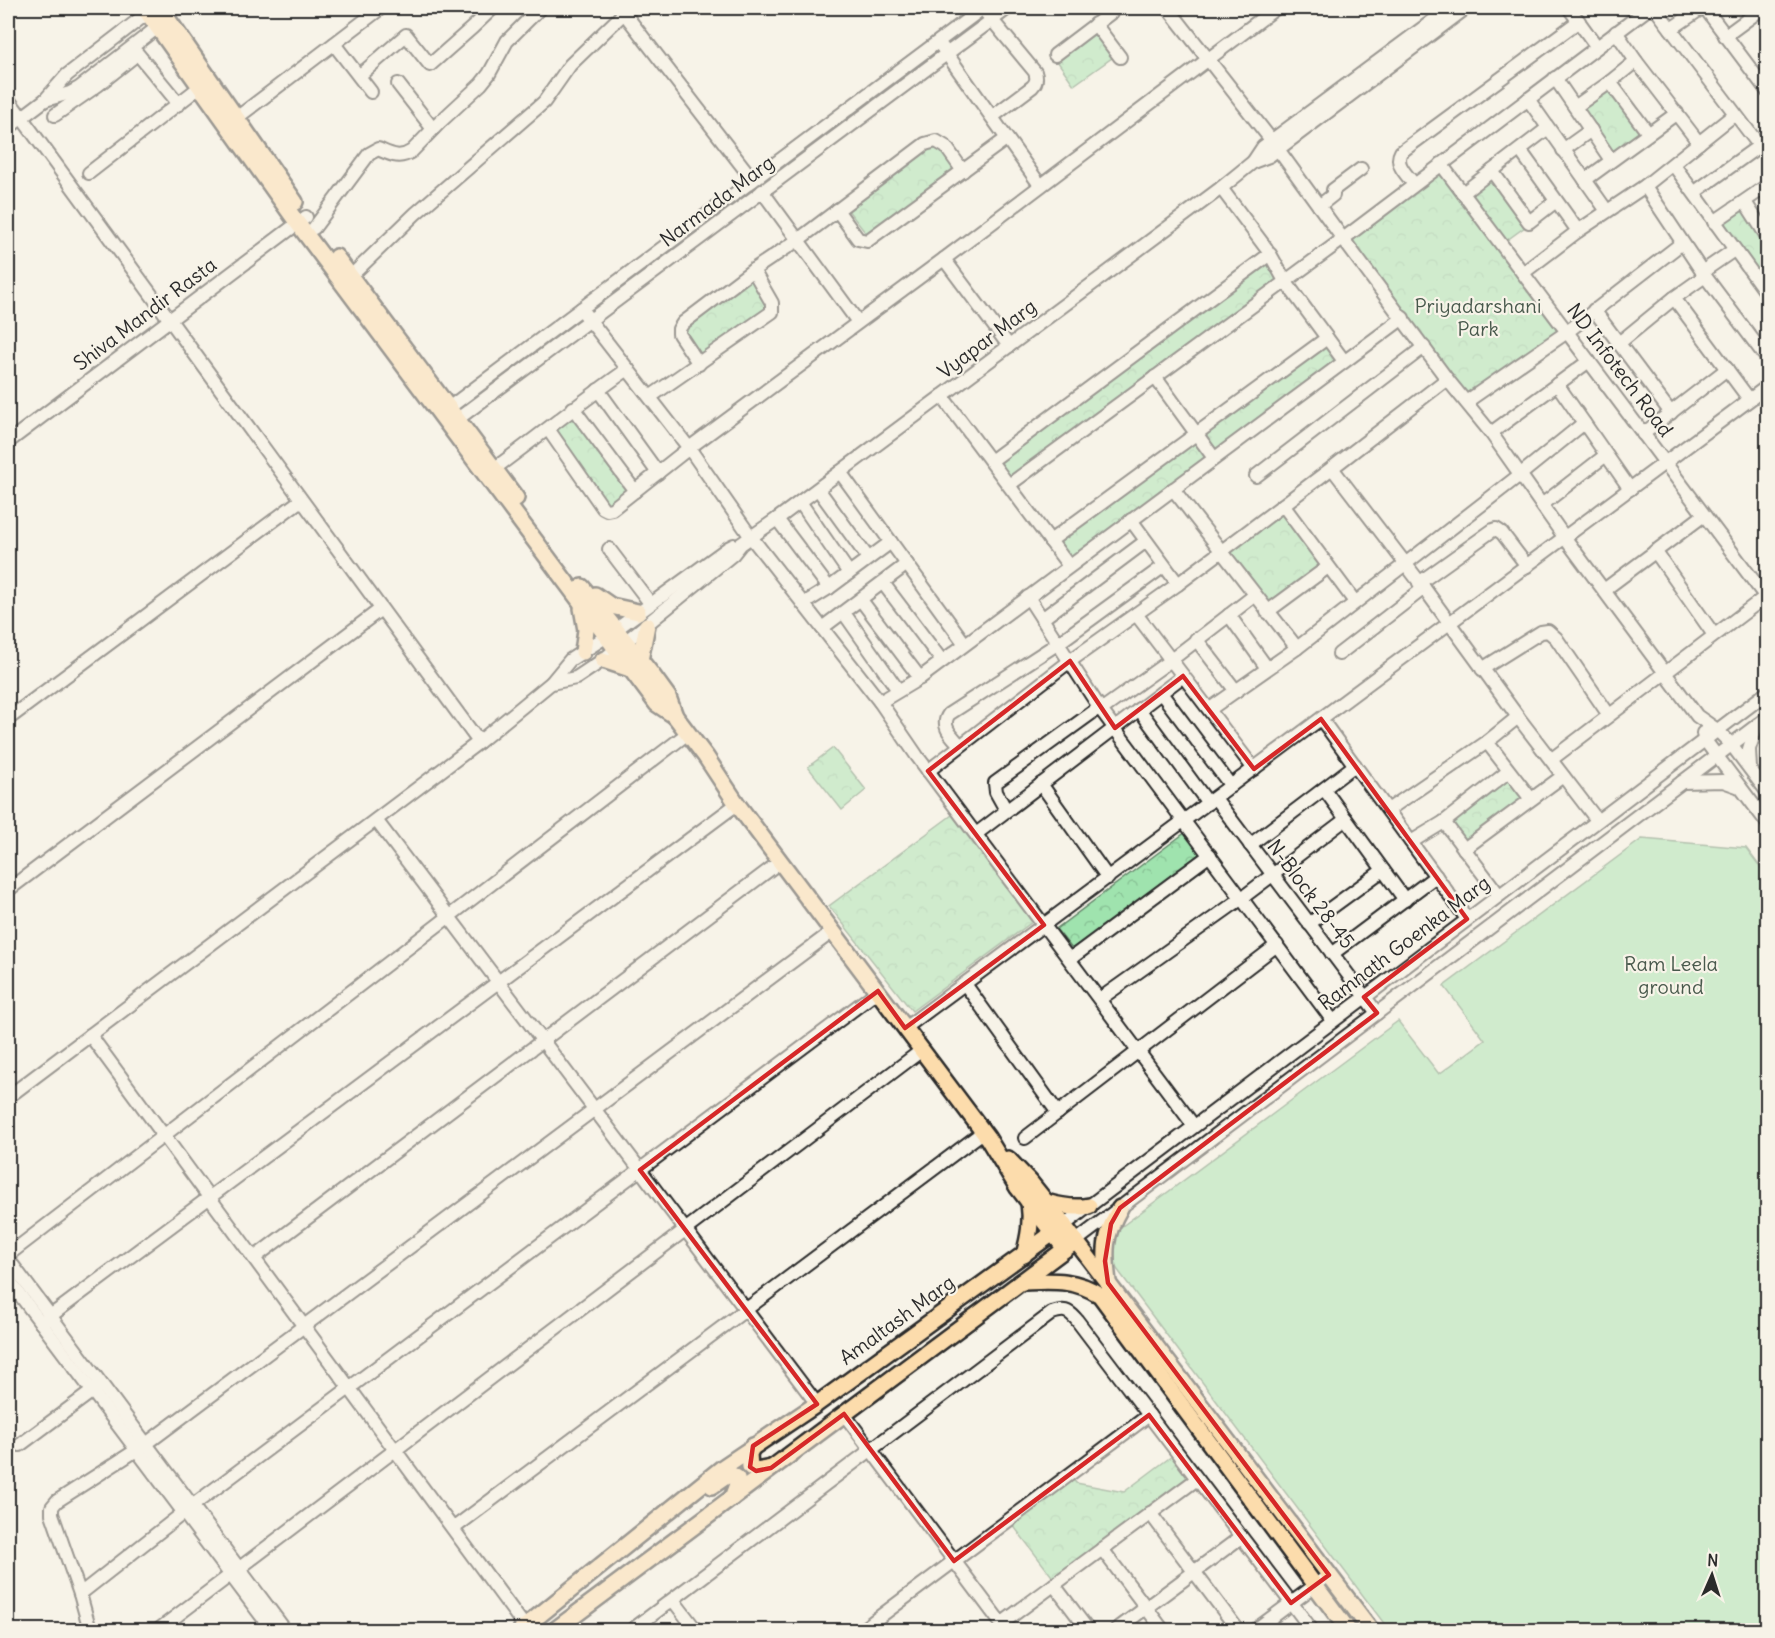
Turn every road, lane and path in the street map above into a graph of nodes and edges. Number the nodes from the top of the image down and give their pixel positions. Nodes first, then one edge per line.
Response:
1 (381, 8) edge
2 (493, 8) edge
3 (540, 8) edge
4 (983, 8) edge
5 (1007, 8) edge
6 (1117, 8) edge
7 (1168, 8) edge
8 (1276, 8) edge
9 (1450, 8) edge
10 (1466, 8) edge
11 (1569, 8) edge
12 (1649, 8) edge
13 (1655, 8) edge
14 (1703, 8) edge
15 (1763, 8) edge
16 (622, 10) edge
17 (156, 16) edge
18 (991, 20) junction
19 (1579, 21) junction
20 (1095, 24) junction
21 (1671, 29) junction
22 (1616, 32) junction
23 (1725, 36) junction
24 (938, 41) junction
25 (334, 44) junction
26 (1597, 46) junction
27 (137, 53) junction
28 (945, 53) junction
29 (1055, 55) dead end
30 (1120, 57) dead end
31 (1208, 58) junction
32 (1636, 61) junction
33 (358, 76) junction
34 (1555, 78) junction
35 (1611, 82) junction
36 (398, 84) dead end
37 (201, 86) junction
38 (371, 92) dead end
39 (1767, 92) edge
40 (8, 99) edge
41 (1528, 99) junction
42 (45, 100) junction
43 (179, 104) junction
44 (1575, 107) junction
45 (1677, 113) junction
46 (1735, 114) junction
47 (54, 115) dead end
48 (992, 117) junction
49 (21, 118) junction
50 (233, 121) junction
51 (8, 128) edge
52 (1548, 128) junction
53 (433, 129) junction
54 (1591, 130) junction
55 (1648, 133) junction
56 (1006, 139) junction
57 (1699, 143) junction
58 (1275, 145) junction
59 (1759, 146) junction
60 (1520, 150) junction
61 (1563, 150) junction
62 (1767, 157) edge
63 (1611, 160) junction
64 (1441, 164) junction
65 (1673, 164) junction
66 (1361, 169) dead end
67 (963, 171) junction
68 (1492, 171) junction
69 (89, 173) dead end
70 (753, 180) junction
71 (1585, 180) junction
72 (1414, 184) junction
73 (1040, 185) junction
74 (1767, 185) edge
75 (1645, 186) junction
76 (1221, 189) junction
77 (762, 191) junction
78 (1695, 192) junction
79 (1463, 193) junction
80 (1556, 201) junction
81 (1745, 202) junction
82 (1319, 206) junction
83 (837, 210) junction
84 (1607, 211) junction
85 (1714, 222) junction
86 (306, 223) junction
87 (1578, 231) junction
88 (1767, 237) edge
89 (798, 240) junction
90 (1343, 240) junction
91 (1682, 243) junction
92 (1266, 248) dead end
93 (1734, 250) junction
94 (944, 259) junction
95 (753, 270) junction
96 (1523, 273) junction
97 (1703, 274) junction
98 (351, 276) junction
99 (1285, 281) junction
100 (1766, 292) edge
101 (1674, 298) junction
102 (582, 309) junction
103 (1594, 310) junction
104 (1402, 318) junction
105 (169, 320) junction
106 (590, 320) junction
107 (858, 322) junction
108 (1567, 332) junction
109 (1326, 338) junction
110 (1619, 343) junction
111 (1009, 346) junction
112 (1424, 347) junction
113 (1767, 360) edge
114 (1344, 361) junction
115 (1589, 361) junction
116 (699, 364) junction
117 (628, 369) junction
118 (1727, 369) junction
119 (1155, 377) junction
120 (1447, 379) junction
121 (1557, 384) junction
122 (1767, 386) edge
123 (598, 390) junction
124 (942, 396) junction
125 (650, 397) junction
126 (1749, 399) junction
127 (1466, 402) junction
128 (573, 408) junction
129 (1671, 413) junction
130 (449, 416) junction
131 (1584, 423) junction
132 (548, 429) junction
133 (1196, 433) junction
134 (1491, 433) junction
135 (1643, 434) junction
136 (8, 442) edge
137 (689, 448) junction
138 (1606, 455) junction
139 (1214, 458) junction
140 (991, 461) junction
141 (1665, 463) junction
142 (1332, 468) junction
143 (495, 469) junction
144 (840, 472) junction
145 (658, 473) junction
146 (1521, 474) junction
147 (1256, 476) dead end
148 (1009, 485) junction
149 (818, 489) junction
150 (1173, 489) junction
151 (1630, 489) junction
152 (635, 491) junction
153 (302, 500) junction
154 (800, 502) junction
155 (1543, 504) junction
156 (1283, 505) junction
157 (1704, 515) junction
158 (777, 519) junction
159 (1131, 520) junction
160 (1565, 538) junction
161 (746, 540) junction
162 (1050, 541) junction
163 (1146, 541) junction
164 (891, 542) junction
165 (609, 549) dead end
166 (1221, 551) junction
167 (1655, 551) junction
168 (868, 558) junction
169 (907, 564) junction
170 (1405, 564) junction
171 (1069, 566) junction
172 (1164, 566) junction
173 (1527, 566) junction
174 (1328, 567) junction
175 (849, 573) junction
176 (883, 583) junction
177 (1178, 584) junction
178 (1422, 586) junction
179 (829, 588) junction
180 (1604, 590) junction
181 (582, 595) junction
182 (1255, 595) junction
183 (1028, 597) junction
184 (1766, 598) edge
185 (861, 600) junction
186 (1355, 602) junction
187 (802, 604) junction
188 (644, 608) junction
189 (381, 609) junction
190 (1268, 612) junction
191 (844, 613) junction
192 (1136, 614) junction
193 (1229, 615) junction
194 (1042, 619) junction
195 (1450, 623) junction
196 (646, 625) junction
197 (822, 628) junction
198 (611, 633) junction
199 (1714, 635) junction
200 (1196, 639) junction
201 (965, 644) junction
202 (1057, 644) junction
203 (621, 646) junction
204 (1297, 648) junction
205 (583, 652) junction
206 (1338, 654) dead end
207 (603, 660) junction
208 (1171, 660) junction
209 (942, 661) junction
210 (1070, 661) junction
211 (635, 664) junction
212 (1267, 668) junction
213 (1482, 669) junction
214 (1665, 673) junction
215 (1183, 676) junction
216 (920, 678) junction
217 (550, 683) junction
218 (898, 690) junction
219 (1236, 691) junction
220 (1767, 692) edge
221 (1161, 693) junction
222 (880, 702) junction
223 (1101, 709) junction
224 (1139, 709) junction
225 (1210, 709) junction
226 (1609, 716) junction
227 (1518, 717) junction
228 (1767, 717) edge
229 (8, 719) edge
230 (1322, 719) junction
231 (1701, 720) junction
232 (1756, 725) junction
233 (1115, 728) junction
234 (1717, 730) junction
235 (688, 733) junction
236 (1704, 739) junction
237 (479, 742) junction
238 (1486, 742) junction
239 (1731, 744) junction
240 (960, 746) junction
241 (1717, 755) junction
242 (1552, 759) junction
243 (1355, 765) junction
244 (1254, 769) junction
245 (1750, 769) junction
246 (928, 771) junction
247 (1509, 771) junction
248 (1563, 776) junction
249 (1682, 782) junction
250 (1041, 784) junction
251 (1231, 786) junction
252 (1740, 786) junction
253 (1324, 789) junction
254 (1767, 793) edge
255 (1531, 799) junction
256 (1211, 800) junction
257 (737, 804) junction
258 (1006, 810) junction
259 (1388, 810) junction
260 (1346, 819) junction
261 (376, 820) junction
262 (1185, 820) junction
263 (1597, 820) junction
264 (1444, 822) junction
265 (1767, 824) edge
266 (976, 834) junction
267 (1411, 842) junction
268 (1250, 845) junction
269 (1464, 849) junction
270 (1210, 855) junction
271 (781, 861) junction
272 (1383, 870) junction
273 (1272, 875) junction
274 (1436, 876) junction
275 (1108, 878) junction
276 (8, 890) edge
277 (1499, 895) junction
278 (1242, 898) junction
279 (1405, 900) junction
280 (449, 917) junction
281 (1467, 919) junction
282 (1309, 924) junction
283 (1044, 925) junction
284 (833, 931) junction
285 (1277, 945) junction
286 (1332, 954) junction
287 (1070, 959) junction
288 (498, 982) junction
289 (965, 984) junction
290 (878, 991) junction
291 (1364, 997) junction
292 (1100, 999) junction
293 (1377, 1013) junction
294 (1333, 1021) junction
295 (905, 1028) junction
296 (90, 1035) junction
297 (543, 1041) junction
298 (922, 1050) junction
299 (1138, 1051) junction
300 (8, 1097) edge
301 (594, 1109) junction
302 (1058, 1113) junction
303 (1194, 1126) junction
304 (164, 1135) junction
305 (985, 1135) junction
306 (1025, 1138) dead end
307 (640, 1170) junction
308 (209, 1197) junction
309 (1029, 1201) junction
310 (1046, 1202) junction
311 (1089, 1206) junction
312 (1120, 1208) junction
313 (1059, 1229) junction
314 (686, 1230) junction
315 (1071, 1245) junction
316 (1024, 1255) junction
317 (8, 1257) edge
318 (254, 1258) junction
319 (8, 1279) edge
320 (1021, 1282) junction
321 (1108, 1283) junction
322 (746, 1310) junction
323 (45, 1319) junction
324 (304, 1326) junction
325 (97, 1388) junction
326 (350, 1388) junction
327 (817, 1404) junction
328 (844, 1414) junction
329 (1149, 1415) junction
330 (20, 1445) dead end
331 (753, 1446) junction
332 (141, 1447) junction
333 (396, 1450) junction
334 (871, 1450) junction
335 (771, 1468) junction
336 (1197, 1479) junction
337 (700, 1486) junction
338 (732, 1498) junction
339 (188, 1510) junction
340 (1150, 1513) junction
341 (454, 1528) junction
342 (1241, 1537) junction
343 (1102, 1549) junction
344 (954, 1561) junction
345 (1194, 1572) junction
346 (235, 1573) junction
347 (1329, 1575) junction
348 (1054, 1585) junction
349 (1315, 1585) junction
350 (80, 1594) junction
351 (673, 1600) junction
352 (1291, 1603) junction
353 (1146, 1608) junction
354 (1004, 1627) edge
355 (523, 1629) edge
356 (90, 1630) edge
357 (158, 1630) edge
358 (272, 1630) edge
359 (285, 1630) edge
360 (555, 1630) edge
361 (632, 1630) edge
362 (696, 1630) edge
363 (862, 1630) edge
364 (1088, 1630) edge
365 (1116, 1630) edge
366 (1163, 1630) edge
367 (1238, 1630) edge
368 (1255, 1630) edge
369 (1312, 1630) edge
370 (1348, 1630) edge
371 (1371, 1630) edge

1 - 25 street
2 - 33 street
3 - 53 street
4 - 18 street
4 - 24 street, Narmada Marg
5 - 18 street, Narmada Marg
6 - 20 street
7 - 31 street
8 - 31 street
9 - 58 street, Vyapar Marg
10 - 58 street, Vyapar Marg
11 - 19 street
12 - 22 street
13 - 21 street
14 - 21 street
14 - 23 street
15 - 23 street
16 - 70 street
16 - 98 street
17 - 27 street
17 - 37 main road
17 - 42 street
17 - 42 street
17 - 50 main road
18 - 28 street, Narmada Marg
18 - 48 street
19 - 26 street
19 - 72 street
20 - 29 street
20 - 30 street
21 - 46 street
22 - 26 street
22 - 32 street
23 - 39 street
24 - 28 street
24 - 70 street, Narmada Marg
25 - 33 street
25 - 50 street
26 - 34 street
27 - 43 street
27 - 47 street
28 - 48 street
28 - 77 street, Narmada Marg
31 - 58 street
31 - 73 street
32 - 35 street
32 - 45 street
33 - 38 street
34 - 41 street
34 - 44 street
35 - 44 street
35 - 55 street
36 - 53 street
37 - 43 street
37 - 50 main road
40 - 49 street
41 - 52 street
41 - 64 street
42 - 49 street
43 - 69 street
44 - 54 street
45 - 55 street
45 - 57 street
46 - 57 street
46 - 59 street
48 - 56 street
49 - 51 street
49 - 105 street
50 - 86 main road
52 - 60 street
52 - 61 street
53 - 86 street, Shiva Mandir Rasta
54 - 61 street
54 - 63 street
55 - 63 street
56 - 67 street
56 - 73 street
57 - 65 street
58 - 76 street, Vyapar Marg
58 - 82 street
59 - 62 street
59 - 78 street
60 - 68 street
60 - 80 street
61 - 71 street
63 - 71 street
64 - 72 street
64 - 79 street, ND Infotech Road
65 - 75 street
65 - 78 street
66 - 82 street
67 - 83 street
67 - 83 street
68 - 79 street
68 - 80 street
70 - 102 street, Narmada Marg
71 - 84 street
72 - 90 street
73 - 94 street
74 - 81 street
75 - 84 street
75 - 91 street
76 - 92 street
76 - 111 street, Vyapar Marg
77 - 89 street
77 - 106 street, Narmada Marg
78 - 85 street
79 - 96 street, ND Infotech Road
80 - 87 street
81 - 85 street
81 - 88 street
82 - 90 street
83 - 89 street
84 - 87 street
85 - 93 street
86 - 98 main road
86 - 105 street, Shiva Mandir Rasta
86 - 130 main road
87 - 96 street
89 - 95 street
89 - 107 street
90 - 99 street
90 - 104 street
91 - 97 street
91 - 103 street
93 - 97 street
93 - 100 street
94 - 107 street
94 - 111 street
95 - 116 street
95 - 116 street
96 - 108 street, ND Infotech Road
97 - 101 street
97 - 113 street
98 - 130 main road
99 - 109 street
99 - 119 street
99 - 140 street
101 - 110 street
101 - 118 street
102 - 106 street
102 - 130 street, Narmada Marg
103 - 108 street
103 - 110 street
104 - 112 street
104 - 114 street
105 - 136 street, Shiva Mandir Rasta
105 - 153 street
106 - 117 street
106 - 130 street, Narmada Marg
107 - 137 street
108 - 115 street, ND Infotech Road
108 - 127 street
109 - 114 street
109 - 133 street
110 - 129 street
111 - 124 street, Vyapar Marg
112 - 120 street
112 - 147 street
114 - 139 street
115 - 121 street
115 - 135 street, ND Infotech Road
116 - 125 street
117 - 123 street
117 - 125 street
118 - 126 street
118 - 129 street
119 - 133 street
119 - 148 street
120 - 127 street
120 - 142 street
121 - 131 street
121 - 134 street
122 - 126 street
123 - 128 street
123 - 145 street
124 - 140 street
124 - 144 street, Vyapar Marg
125 - 137 street
126 - 141 street
127 - 134 street
128 - 132 street
128 - 152 street
129 - 135 street
130 - 143 main road
130 - 181 main road
131 - 138 street
131 - 146 street
132 - 143 street
132 - 152 street
133 - 139 street
133 - 162 street
134 - 146 street
135 - 141 street, ND Infotech Road
137 - 145 street
137 - 161 street
138 - 151 street
138 - 155 street
139 - 150 street
140 - 148 street
141 - 151 street
141 - 157 street, ND Infotech Road
142 - 156 street
142 - 170 street
143 - 181 main road
144 - 149 street, Vyapar Marg
144 - 164 street
145 - 152 street
146 - 155 street
146 - 170 street
148 - 162 street
149 - 154 street, Vyapar Marg
149 - 168 street
150 - 159 street
150 - 166 street
151 - 160 street
153 - 189 street
153 - 229 street
154 - 158 street, Vyapar Marg
154 - 175 street
155 - 160 street
156 - 166 street
156 - 174 street
157 - 167 street
157 - 184 street, ND Infotech Road
158 - 161 street, Vyapar Marg
158 - 179 street
159 - 163 street
159 - 171 street
160 - 173 street
160 - 180 street
161 - 187 street
161 - 188 street, Vyapar Marg
161 - 196 street, Vyapar Marg
162 - 171 street
163 - 172 street
163 - 194 street
164 - 168 street
164 - 169 street
165 - 188 street
166 - 177 street
166 - 182 street
167 - 180 street
167 - 199 street
168 - 175 street
169 - 176 street
169 - 201 street
170 - 178 street
170 - 186 street
171 - 183 street
172 - 177 street
172 - 202 street
173 - 178 street
173 - 195 street
174 - 186 street
174 - 190 street
175 - 179 street
176 - 185 street
176 - 209 street
177 - 192 street
178 - 195 street
178 - 206 street
179 - 187 street
180 - 214 street
181 - 188 main road
181 - 198 main road
181 - 205 main road
182 - 190 street
182 - 193 street
183 - 194 street
183 - 201 street
184 - 199 street
185 - 191 street
185 - 216 street
186 - 204 street
187 - 197 street
188 - 198 street, Vyapar Marg
189 - 237 street
189 - 276 street
190 - 204 street
191 - 197 street
191 - 218 street
192 - 208 street
192 - 210 street
193 - 200 street
193 - 212 street
194 - 202 street
195 - 213 street
195 - 230 street
196 - 203 street, Vyapar Marg
196 - 211 main road
197 - 222 street
198 - 203 main road
198 - 205 street, Vyapar Marg
199 - 214 street
200 - 208 street
200 - 219 street
201 - 209 street
202 - 210 street
202 - 240 street
203 - 207 street, Vyapar Marg
203 - 211 main road
204 - 212 street
205 - 217 street, Vyapar Marg
207 - 211 main road
207 - 217 street, Vyapar Marg
208 - 215 street
208 - 223 street
209 - 216 street
210 - 223 street
210 - 240 street
211 - 235 main road
212 - 219 street
213 - 226 street
213 - 227 street
214 - 226 street
214 - 231 street
215 - 221 street
215 - 225 street
216 - 218 street
217 - 237 street, Vyapar Marg
218 - 222 street
219 - 225 street
220 - 234 street, Ramnath Goenka Marg
221 - 224 street
221 - 251 street
222 - 246 street
223 - 233 street
223 - 258 street
224 - 233 street
224 - 256 street, N-Block 28-45
225 - 244 street
226 - 242 street
227 - 238 street
227 - 242 street
228 - 232 street, Ramnath Goenka Marg
230 - 243 street
230 - 244 street
231 - 234 street
231 - 236 street
232 - 239 street, Ramnath Goenka Marg
232 - 245 street
233 - 250 street
233 - 262 street
234 - 236 street, Ramnath Goenka Marg
234 - 239 street
235 - 257 main road
235 - 280 street
236 - 241 street
236 - 263 street, Ramnath Goenka Marg
237 - 261 street, Vyapar Marg
238 - 247 street
238 - 259 street
239 - 241 street, Ramnath Goenka Marg
239 - 245 street
240 - 246 street
241 - 249 street, Ramnath Goenka Marg
241 - 252 street
242 - 248 street
243 - 253 street
243 - 259 street
244 - 251 street
245 - 254 street
246 - 266 street
247 - 255 street
247 - 264 street
248 - 255 street
248 - 263 street
249 - 252 street
249 - 293 street, Ramnath Goenka Marg
250 - 258 street
250 - 275 street
251 - 256 street
252 - 265 street
253 - 260 street
253 - 268 street
255 - 269 street
256 - 262 street
256 - 268 street, N-Block 28-45
257 - 271 main road
257 - 288 street
258 - 266 street
259 - 267 street
260 - 272 street
260 - 273 street
261 - 280 street
261 - 296 street, Vyapar Marg
262 - 270 street
262 - 275 street
263 - 277 street, Ramnath Goenka Marg
264 - 267 street
264 - 269 street
266 - 283 street
267 - 274 street
268 - 273 street, N-Block 28-45
269 - 277 street
270 - 278 street
270 - 287 street
271 - 284 main road
271 - 297 street
272 - 279 street
272 - 282 street
273 - 278 street
273 - 282 street, N-Block 28-45
274 - 279 street
274 - 281 street
275 - 283 street
277 - 281 street, Ramnath Goenka Marg
278 - 285 street
278 - 292 street
279 - 286 street
280 - 288 street
280 - 304 street
281 - 291 street, Ramnath Goenka Marg
282 - 286 street, N-Block 28-45
283 - 287 street
283 - 289 street
284 - 290 main road
284 - 301 street
285 - 294 street
285 - 299 street
286 - 291 street, N-Block 28-45
287 - 292 street
288 - 297 street
288 - 308 street
289 - 295 street
289 - 302 street
290 - 295 main road
290 - 307 street
291 - 293 street, N-Block 28-45
291 - 294 street, Ramnath Goenka Marg
292 - 299 street
293 - 312 street, Ramnath Goenka Marg
294 - 303 street, Ramnath Goenka Marg
295 - 298 main road
296 - 300 street, Vyapar Marg
296 - 304 street
297 - 301 street
297 - 318 street
298 - 305 main road
298 - 314 street
299 - 302 street
299 - 303 street
301 - 307 street
301 - 324 street
302 - 306 street
303 - 311 street, Ramnath Goenka Marg
304 - 308 street
304 - 317 street
305 - 309 main road
305 - 310 main road
305 - 322 street
307 - 314 street
307 - 326 street
308 - 318 street
308 - 323 street
309 - 313 main road
309 - 316 main road
310 - 311 main road
310 - 313 main road
311 - 313 street, Ramnath Goenka Marg
312 - 315 street, Ramnath Goenka Marg
312 - 321 main road
313 - 315 main road
313 - 316 main road, Amaltash Marg
314 - 322 street
314 - 333 street
315 - 320 main road
315 - 321 main road
316 - 327 main road, Amaltash Marg
317 - 323 street
318 - 324 street
319 - 323 street
320 - 328 main road
320 - 349 main road
321 - 347 main road
322 - 327 street
322 - 341 street
323 - 325 street
324 - 326 street
324 - 332 street
325 - 330 street
325 - 332 street
326 - 333 street
326 - 339 street
327 - 331 main road, Amaltash Marg
328 - 334 street
328 - 335 main road
329 - 334 street
329 - 336 street
329 - 344 street
331 - 335 main road
331 - 337 main road, Amaltash Marg
332 - 339 street
332 - 350 street
333 - 341 street
333 - 346 street
334 - 344 street
334 - 351 street
335 - 338 main road
336 - 340 street
336 - 342 street
337 - 338 main road, Amaltash Marg
337 - 355 main road, Amaltash Marg
338 - 360 main road
339 - 346 street
339 - 350 street
340 - 343 street
340 - 345 street
341 - 355 street
342 - 345 street
342 - 352 street
343 - 348 street
343 - 353 street
344 - 354 street
344 - 363 street
345 - 353 street
345 - 367 street
346 - 357 street
346 - 358 street
346 - 359 street
347 - 349 street
347 - 371 main road
348 - 354 street
348 - 364 street
349 - 352 street
349 - 370 main road
350 - 356 street
351 - 361 street
351 - 362 street
352 - 368 street
352 - 369 street
353 - 365 street
353 - 366 street

